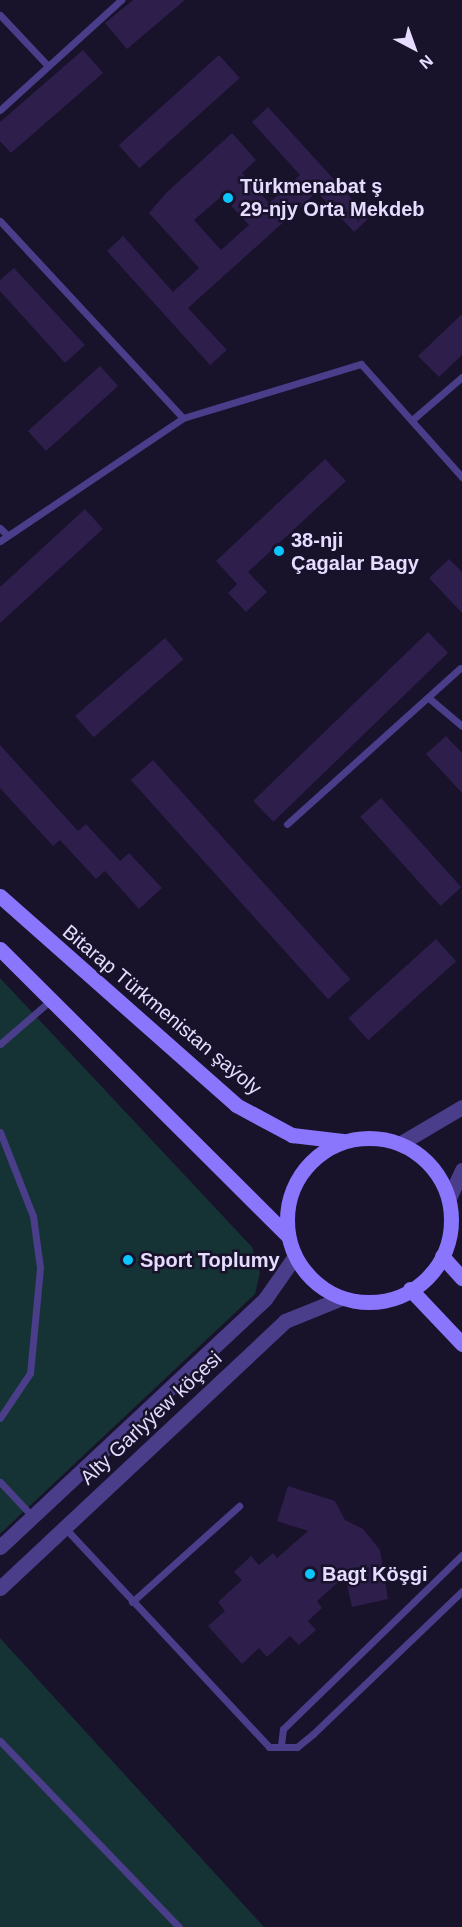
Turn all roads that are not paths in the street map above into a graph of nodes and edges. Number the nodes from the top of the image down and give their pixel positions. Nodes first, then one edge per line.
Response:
1 (121, 0) edge
2 (0, 15) edge
3 (48, 66) junction
4 (0, 110) edge
5 (0, 221) edge
6 (462, 377) edge
7 (183, 418) junction
8 (412, 420) junction
9 (462, 477) edge
10 (0, 528) edge
11 (6, 535) junction
12 (0, 541) edge
13 (460, 668) dead end
14 (430, 699) junction
15 (462, 726) edge
16 (287, 824) dead end
17 (0, 896) edge
18 (0, 950) edge
19 (51, 1000) junction
20 (0, 1044) edge
21 (462, 1107) edge
22 (0, 1132) edge
23 (343, 1141) junction
24 (401, 1143) junction
25 (462, 1170) edge
26 (449, 1198) junction
27 (288, 1236) junction
28 (295, 1256) junction
29 (442, 1256) junction
30 (462, 1278) edge
31 (410, 1289) junction
32 (342, 1298) junction
33 (462, 1344) edge
34 (0, 1418) edge
35 (0, 1482) edge
36 (239, 1506) dead end
37 (33, 1517) junction
38 (65, 1528) junction
39 (0, 1547) edge
40 (462, 1555) edge
41 (0, 1588) edge
42 (462, 1591) edge
43 (132, 1602) junction
44 (0, 1741) edge
45 (281, 1746) junction
46 (179, 1927) edge

1 - 3 lane
2 - 3 lane
3 - 4 lane
5 - 7 lane
6 - 8 lane
7 - 8 lane
7 - 11 lane
8 - 9 lane
10 - 11 lane
11 - 12 lane
13 - 14 lane
14 - 15 lane
14 - 16 lane
17 - 23 main road, Bitarap Türkmenistan şaýoly
18 - 19 main road
19 - 20 lane
19 - 27 main road
21 - 24 street
22 - 34 lane
23 - 24 main road
23 - 27 main road
24 - 26 main road
25 - 26 street
26 - 29 main road
27 - 28 main road
28 - 32 main road
28 - 37 street, Alty Garlyýew köçesi
29 - 30 main road
29 - 31 main road
31 - 32 main road
31 - 33 main road
32 - 38 street, Alty Garlyýew köçesi
35 - 37 lane
36 - 43 lane
37 - 39 street, Alty Garlyýew köçesi
38 - 41 street, Alty Garlyýew köçesi
38 - 43 lane
40 - 45 lane
42 - 45 lane
43 - 45 lane
44 - 46 lane

